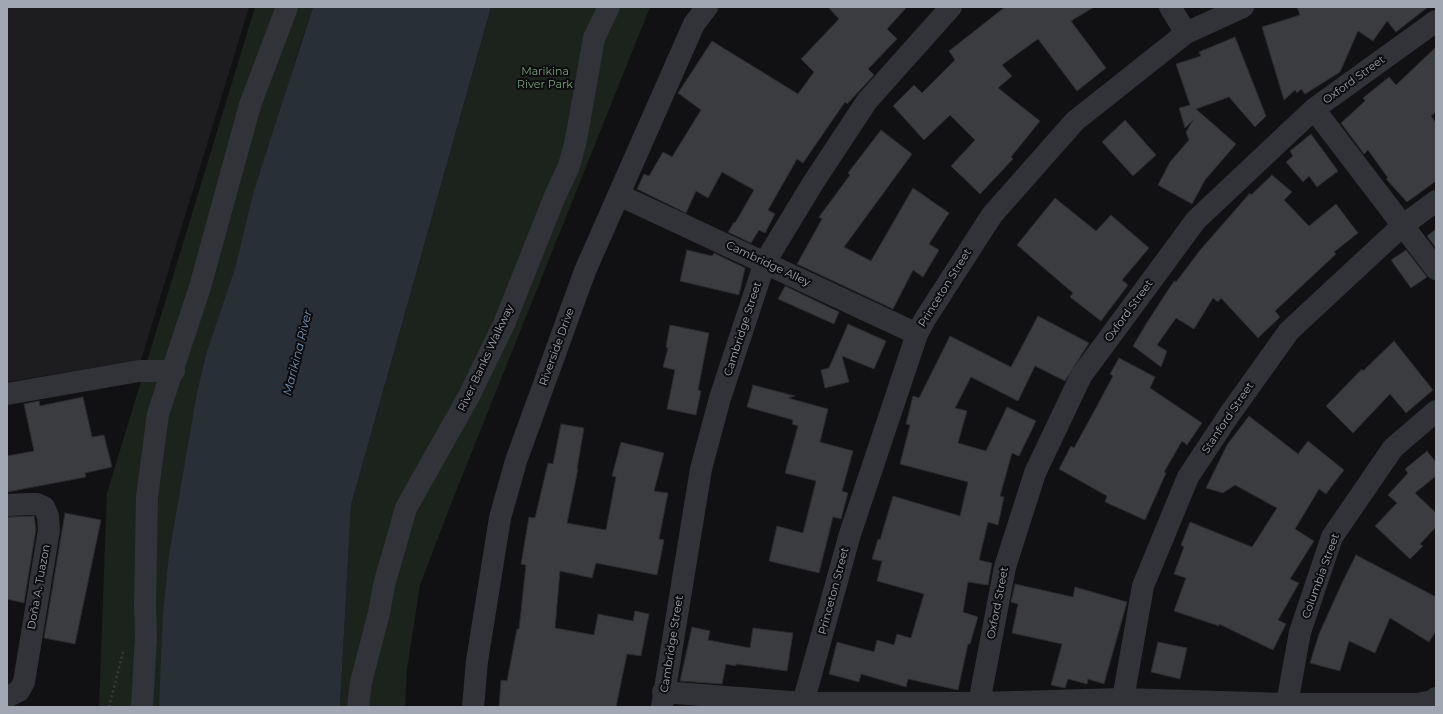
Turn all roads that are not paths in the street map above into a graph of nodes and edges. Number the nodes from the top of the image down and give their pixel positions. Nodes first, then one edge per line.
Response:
1 (288, 7) edge
2 (609, 7) edge
3 (707, 7) edge
4 (951, 7) edge
5 (1170, 7) edge
6 (1243, 7) edge
7 (1436, 21) edge
8 (1186, 33) junction
9 (1314, 109) junction
10 (619, 195) junction
11 (1436, 201) edge
12 (1402, 226) junction
13 (765, 262) junction
14 (1436, 269) edge
15 (916, 334) junction
16 (174, 371) junction
17 (7, 394) edge
18 (1436, 411) edge
19 (7, 505) edge
20 (7, 697) edge
21 (1123, 699) junction
22 (663, 700) edge
23 (979, 703) junction
24 (1423, 703) edge
25 (803, 704) junction
26 (1287, 704) junction
27 (142, 707) edge
28 (358, 707) edge
29 (473, 707) edge

1 - 16 street
2 - 28 street, River Banks Walkway
3 - 10 street, Riverside Drive
4 - 13 street, Cambridge Street
5 - 8 street
6 - 8 street, Princeton Street
7 - 9 street, Oxford Street
8 - 15 street, Princeton Street
9 - 12 street
9 - 23 street, Oxford Street
10 - 13 street, Cambridge Alley
10 - 29 street, Riverside Drive
11 - 12 street, Stanford Street
12 - 14 street
12 - 21 street, Stanford Street
13 - 15 street, Cambridge Alley
13 - 22 street, Cambridge Street
15 - 25 street, Princeton Street
16 - 17 street
16 - 27 street
18 - 26 street, Columbia Street
19 - 20 street, Doña A. Tuazon
21 - 23 street
21 - 26 street
22 - 25 street
23 - 25 street
24 - 26 street

